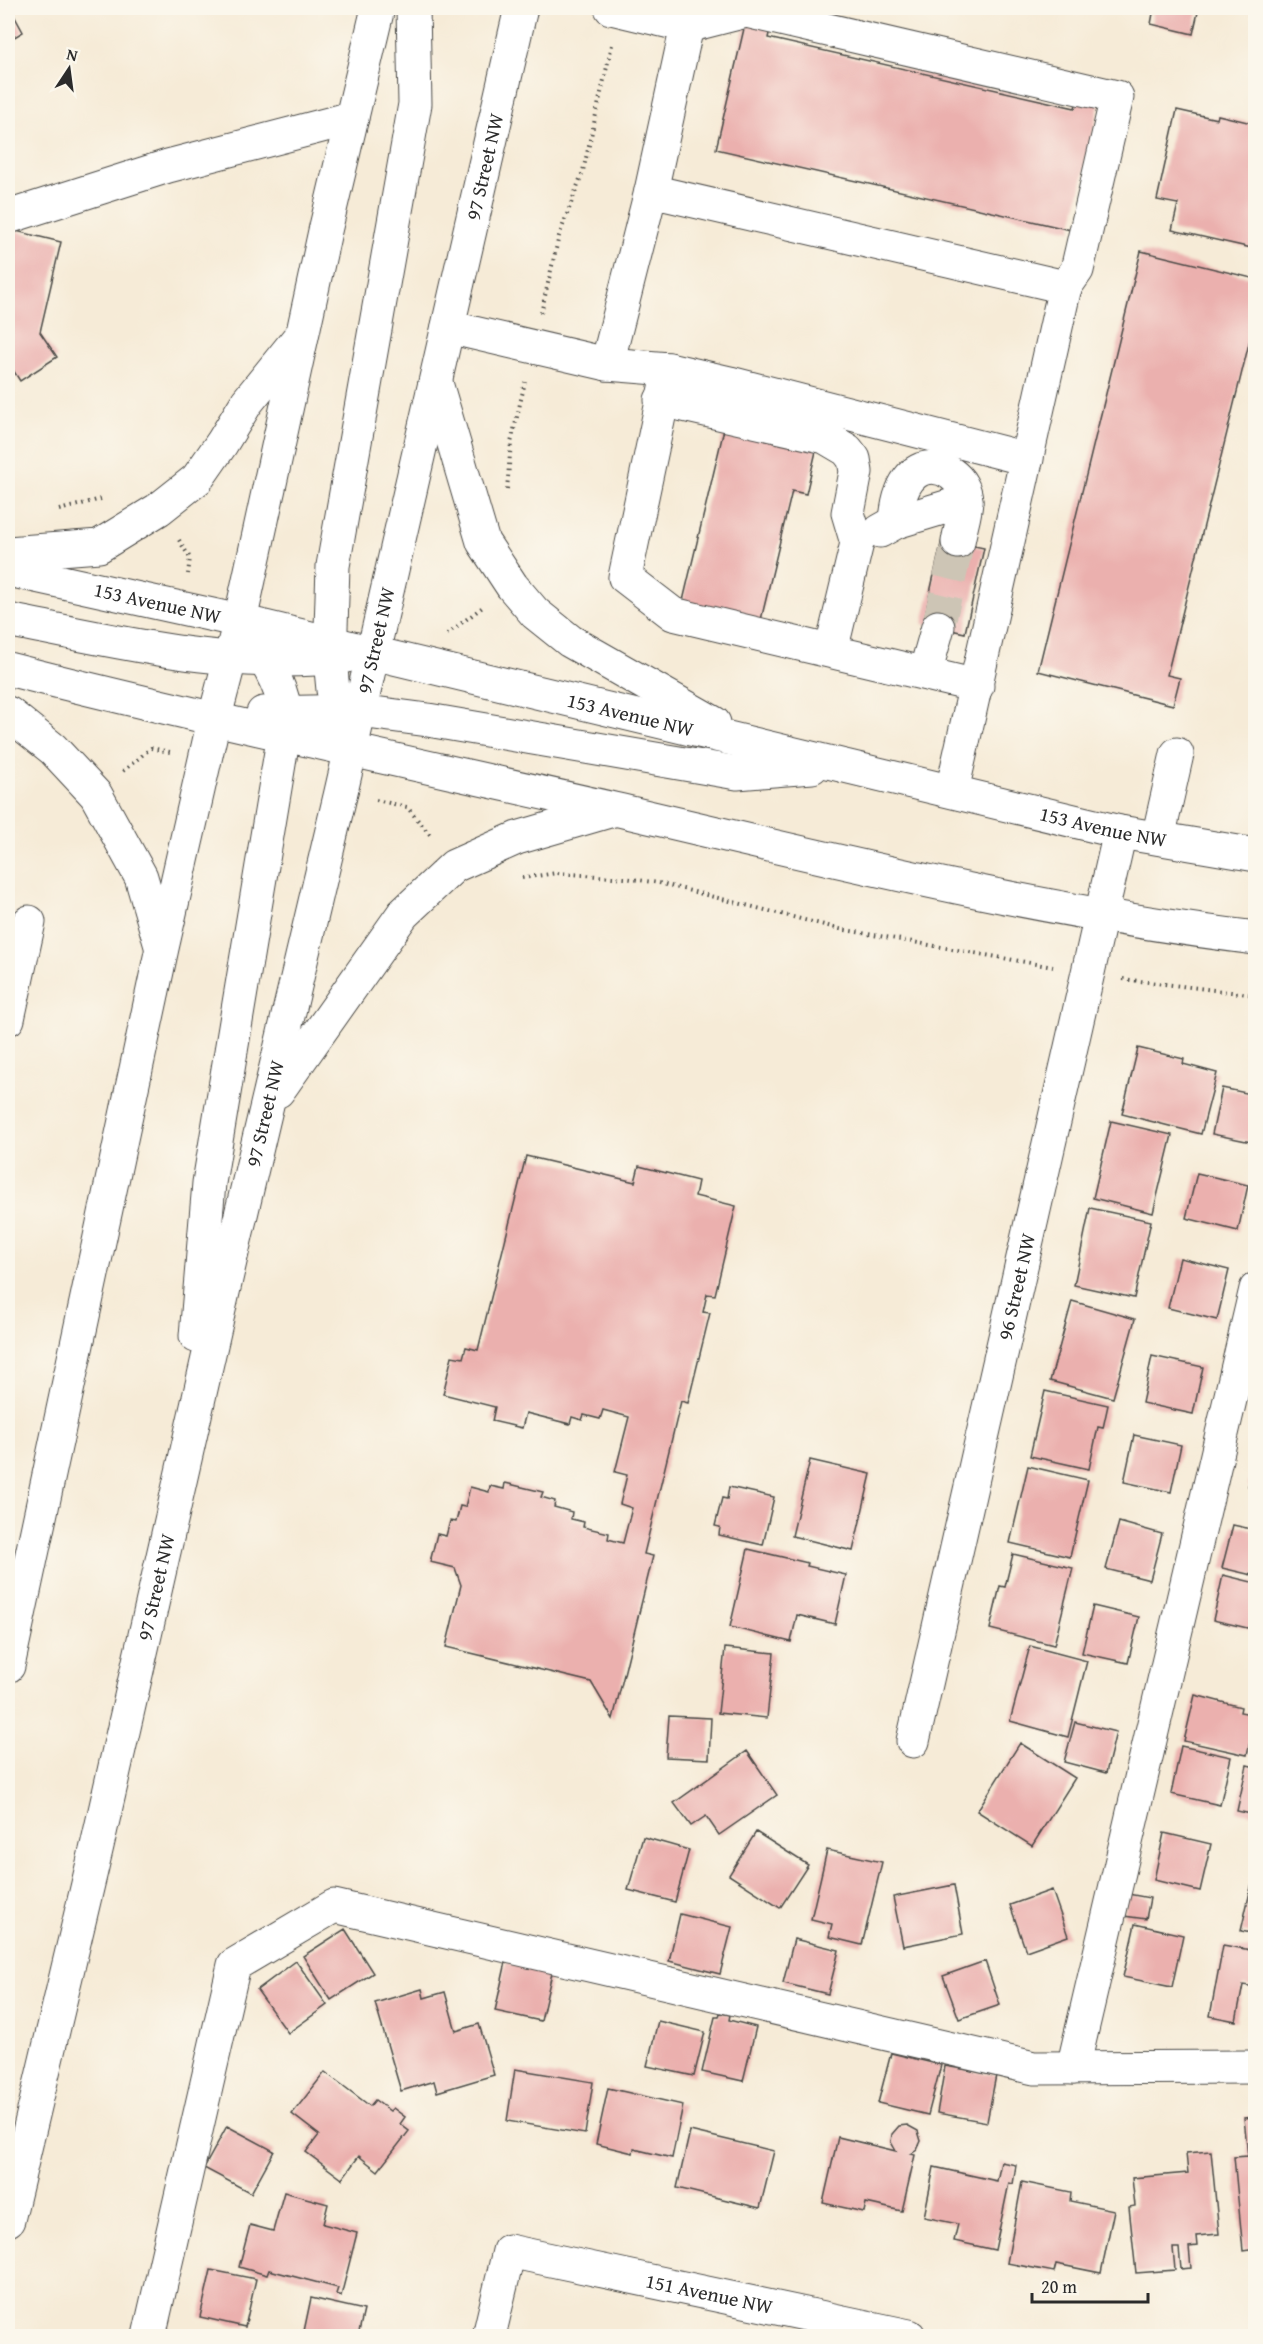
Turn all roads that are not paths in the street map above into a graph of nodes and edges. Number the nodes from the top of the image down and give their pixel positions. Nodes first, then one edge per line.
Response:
1 (378, 8) edge
2 (413, 8) edge
3 (520, 8) edge
4 (611, 8) edge
5 (687, 26) junction
6 (352, 118) junction
7 (651, 191) junction
8 (8, 217) edge
9 (1065, 286) junction
10 (448, 327) junction
11 (301, 335) junction
12 (607, 364) junction
13 (435, 382) junction
14 (665, 385) junction
15 (1027, 459) junction
16 (966, 501) junction
17 (896, 522) junction
18 (958, 542) tunnel mouth
19 (857, 543) junction
20 (8, 553) edge
21 (8, 570) edge
22 (8, 620) edge
23 (240, 621) junction
24 (938, 627) tunnel mouth
25 (330, 651) junction
26 (831, 651) junction
27 (373, 653) junction
28 (230, 658) junction
29 (265, 661) junction
30 (8, 669) edge
31 (925, 673) junction
32 (977, 686) junction
33 (349, 710) junction
34 (8, 713) edge
35 (214, 720) junction
36 (285, 723) junction
37 (747, 742) junction
38 (351, 748) junction
39 (1177, 754) dead end
40 (843, 765) junction
41 (952, 791) junction
42 (615, 809) junction
43 (1120, 832) junction
44 (1158, 838) junction
45 (1256, 855) edge
46 (1102, 916) junction
47 (29, 922) dead end
48 (1256, 938) edge
49 (162, 948) junction
50 (8, 1020) edge
51 (268, 1105) junction
52 (1256, 1289) edge
53 (186, 1454) junction
54 (8, 1666) edge
55 (913, 1741) dead end
56 (1256, 2067) edge
57 (1072, 2068) junction
58 (8, 2220) edge
59 (778, 2323) edge
60 (149, 2337) edge
61 (489, 2337) edge
62 (909, 2337) edge

1 - 6 main road
2 - 25 main road
3 - 10 main road, 97 Street NW
4 - 5 main road
5 - 7 main road
5 - 9 main road
6 - 8 main road
6 - 11 main road
7 - 9 main road
7 - 12 main road
9 - 15 main road
10 - 12 main road
10 - 13 main road, 97 Street NW
11 - 20 main road
11 - 23 main road
12 - 14 main road
13 - 27 main road, 97 Street NW
13 - 37 main road
14 - 15 main road
14 - 19 main road
14 - 26 main road
15 - 32 main road
16 - 17 main road
16 - 17 main road
16 - 18 main road
17 - 19 main road
19 - 26 main road
21 - 23 main road, 153 Avenue NW
22 - 28 main road
23 - 25 main road, 153 Avenue NW
23 - 28 main road
23 - 29 main road
24 - 31 main road
25 - 27 main road, 153 Avenue NW
25 - 29 main road
25 - 33 main road
26 - 31 main road
27 - 33 main road, 97 Street NW
27 - 37 main road, 153 Avenue NW
28 - 29 main road
28 - 35 main road
29 - 36 main road
30 - 35 main road
31 - 32 main road
32 - 41 main road
33 - 36 main road
33 - 38 main road, 97 Street NW
33 - 40 main road
34 - 49 main road
35 - 36 main road
35 - 49 main road
36 - 38 main road
36 - 53 main road
37 - 40 main road, 153 Avenue NW
38 - 42 main road
38 - 51 main road, 97 Street NW
39 - 44 main road
40 - 41 main road, 153 Avenue NW
41 - 43 main road, 153 Avenue NW
42 - 46 main road
42 - 51 main road
43 - 44 main road, 153 Avenue NW
43 - 46 main road, 96 Street NW
44 - 45 main road, 153 Avenue NW
46 - 48 main road
46 - 55 main road, 96 Street NW
47 - 50 main road
49 - 54 main road
51 - 53 main road, 97 Street NW
52 - 57 main road
53 - 58 main road, 97 Street NW
56 - 57 main road
57 - 60 main road
59 - 61 main road, 151 Avenue NW
59 - 62 main road, 151 Avenue NW

